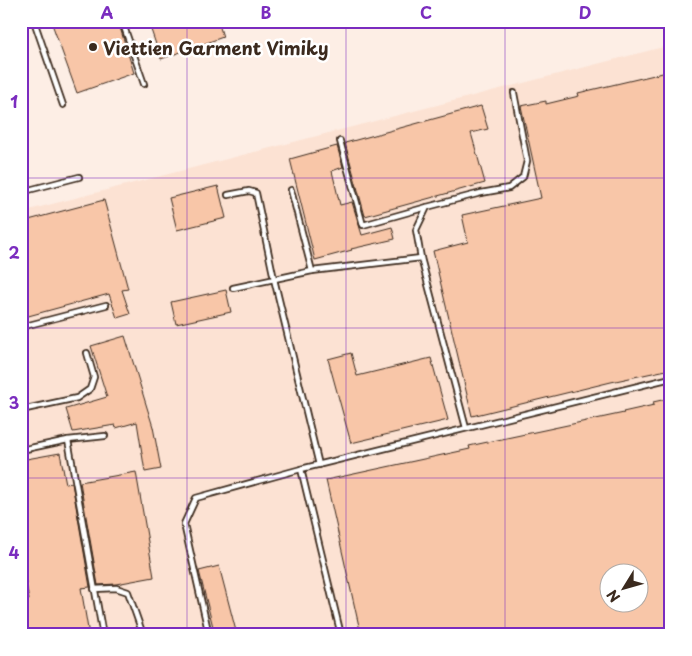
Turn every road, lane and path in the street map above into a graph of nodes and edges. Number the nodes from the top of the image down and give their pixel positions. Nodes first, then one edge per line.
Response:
1 (34, 21) edge
2 (122, 21) edge
3 (658, 21) edge
4 (649, 23) dead end
5 (144, 84) dead end
6 (514, 94) dead end
7 (63, 105) dead end
8 (340, 142) dead end
9 (79, 177) dead end
10 (291, 190) dead end
11 (21, 192) edge
12 (228, 195) dead end
13 (427, 207) junction
14 (421, 258) junction
15 (312, 271) junction
16 (274, 279) junction
17 (233, 288) dead end
18 (106, 306) dead end
19 (21, 327) edge
20 (87, 353) dead end
21 (671, 378) edge
22 (21, 410) edge
23 (466, 428) junction
24 (105, 436) dead end
25 (68, 440) junction
26 (21, 450) edge
27 (318, 465) junction
28 (302, 469) junction
29 (94, 589) junction
30 (100, 635) edge
31 (127, 635) edge
32 (209, 635) edge
33 (340, 635) edge

1 - 7 lane
2 - 5 lane
3 - 4 lane
6 - 13 lane
8 - 13 lane
9 - 11 lane
10 - 15 lane
12 - 16 lane
13 - 14 lane
14 - 15 lane
14 - 23 lane
15 - 16 lane
16 - 17 lane
16 - 27 lane
18 - 19 lane
20 - 22 lane
21 - 23 lane
23 - 27 lane
24 - 25 lane
25 - 26 lane
25 - 29 lane
27 - 28 lane
28 - 32 lane
28 - 33 lane
29 - 30 lane
29 - 31 lane

